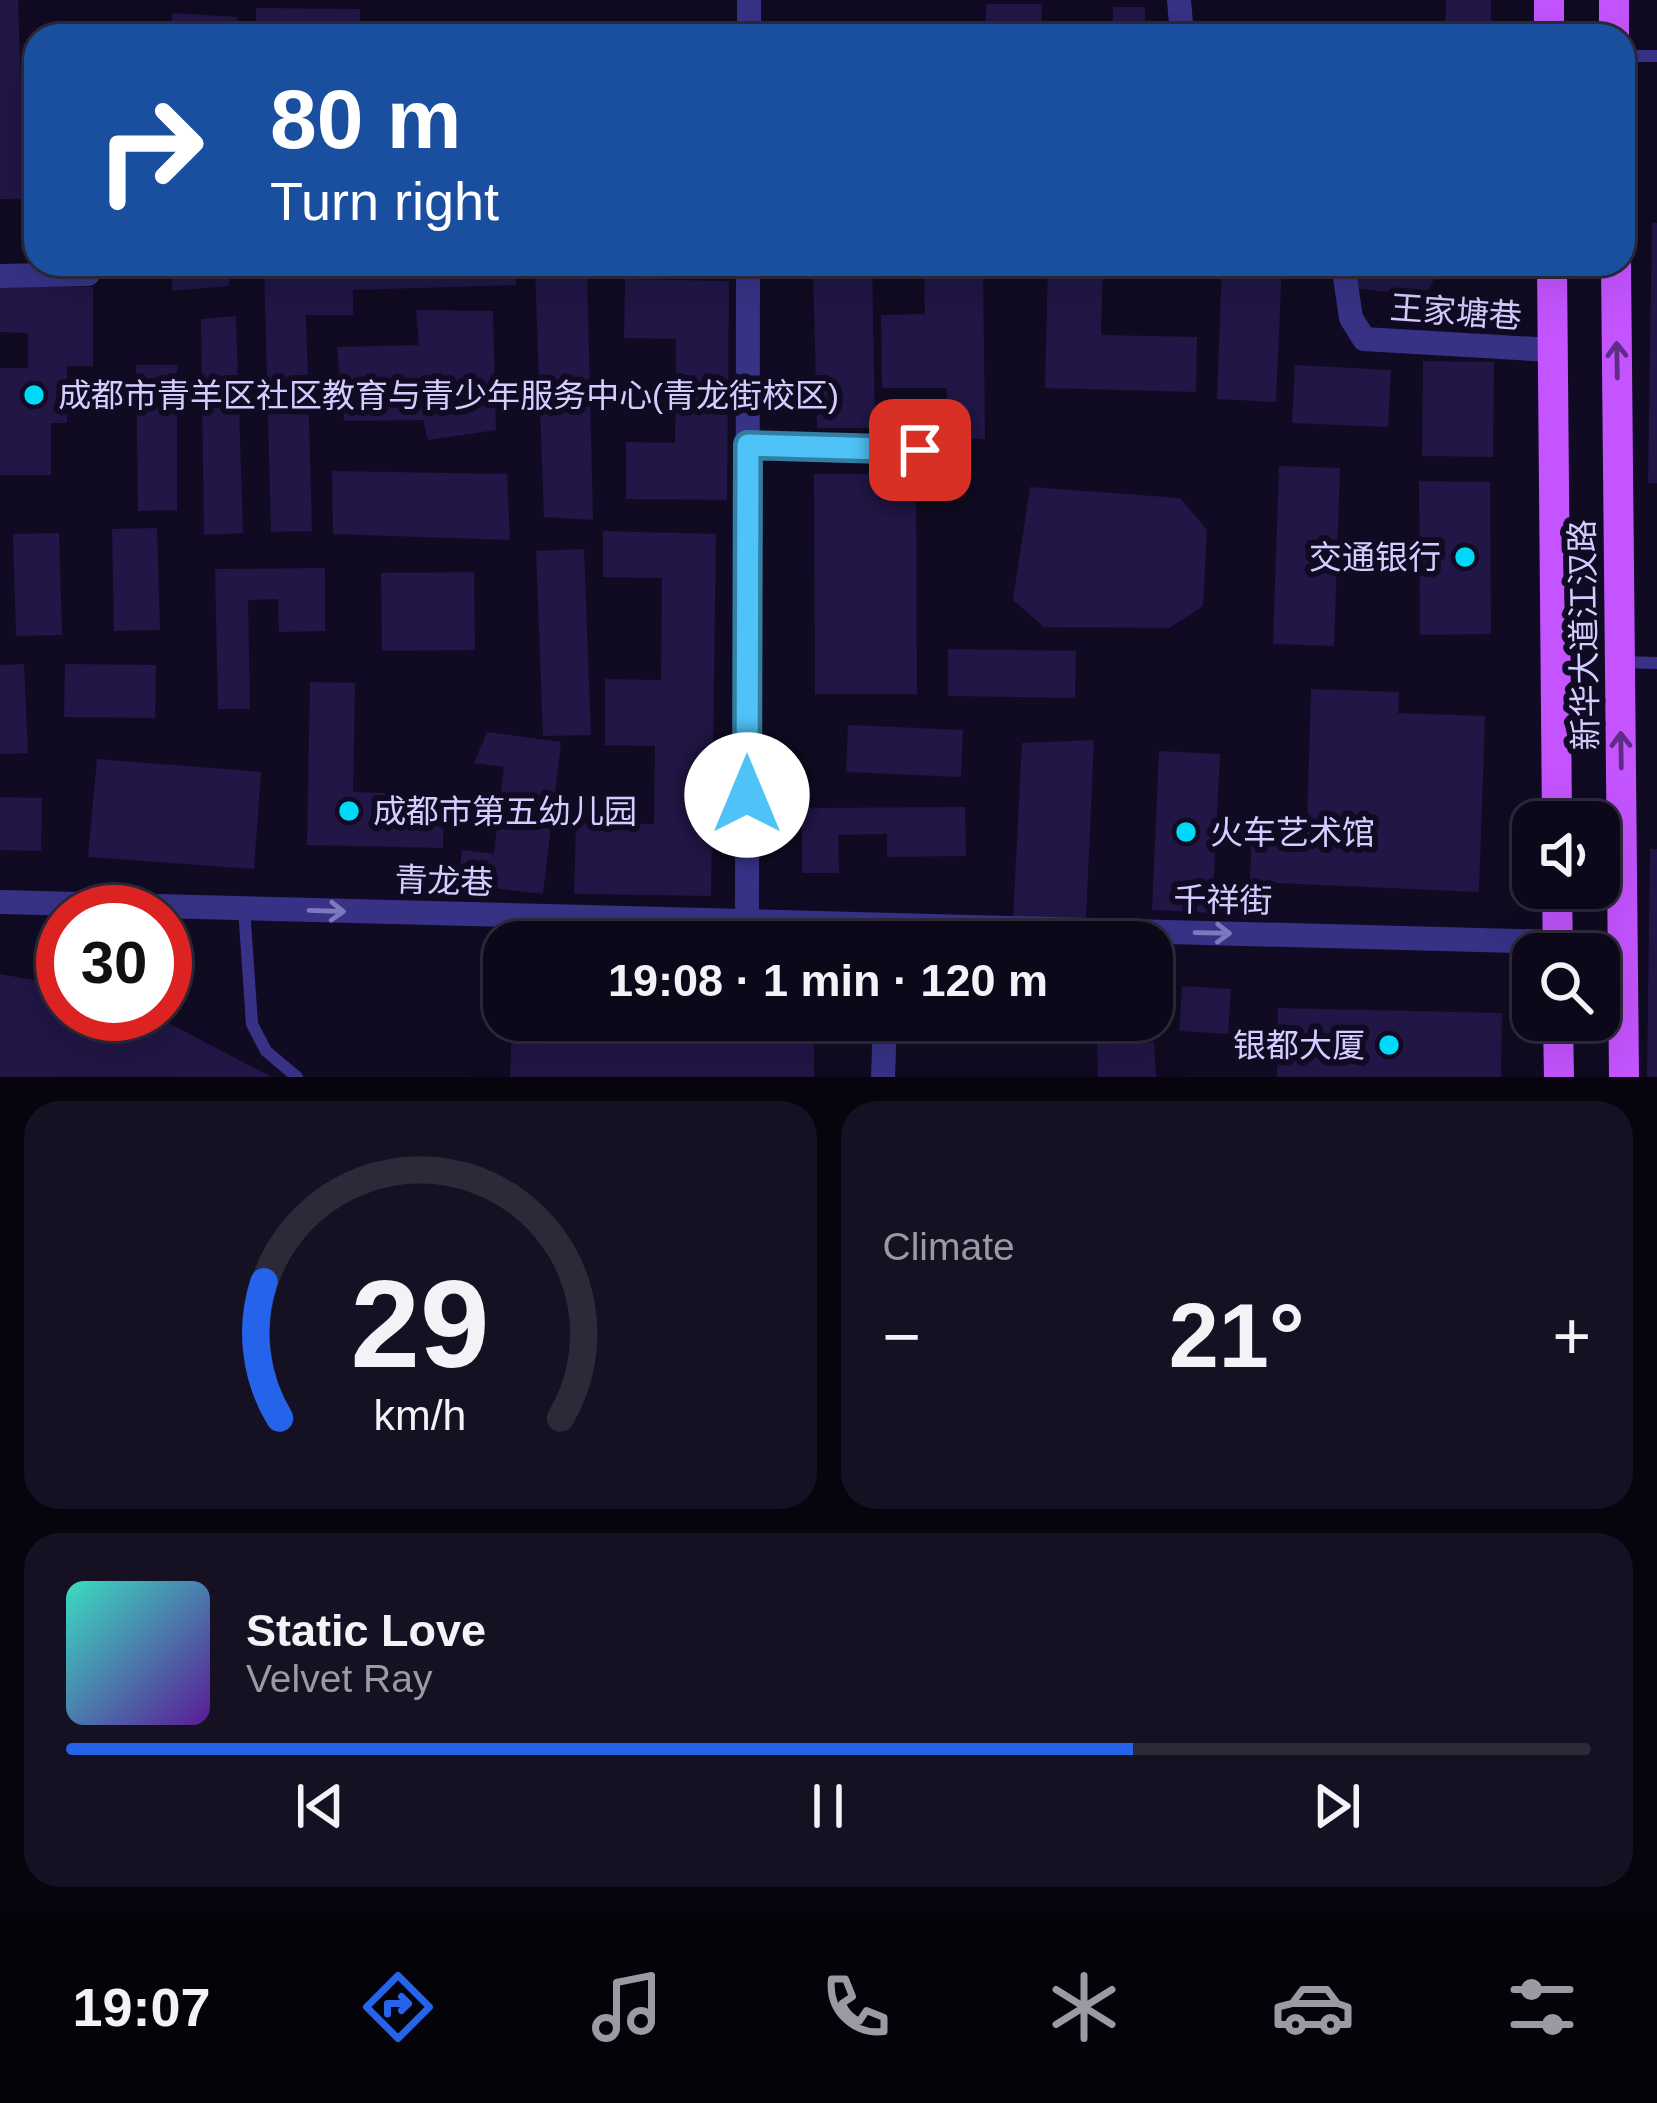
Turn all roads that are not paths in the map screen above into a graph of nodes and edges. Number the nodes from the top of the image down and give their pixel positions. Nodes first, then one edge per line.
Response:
1 (748, 276) edge
2 (1345, 276) edge
3 (1552, 276) edge
4 (1616, 276) edge
5 (1552, 350) junction
6 (748, 445) junction
7 (920, 450) dead end
8 (1620, 662) junction
9 (1657, 663) edge
10 (1557, 801) edge
11 (0, 902) edge
12 (244, 908) junction
13 (711, 921) edge
14 (747, 921) edge
15 (1173, 939) edge
16 (1512, 947) edge
17 (885, 1041) edge
18 (1558, 1041) edge
19 (297, 1077) edge
20 (884, 1077) edge
21 (1559, 1077) edge
22 (1624, 1077) edge

1 - 6 street
2 - 5 street, 王家塘巷
3 - 5 main road, 新华大道江汉路
8 -> 4 main road, 新华大道江汉路
5 - 10 main road, 新华大道江汉路
6 - 7 lane
6 - 14 street
8 - 9 lane
22 -> 8 main road, 新华大道江汉路
11 - 12 street, 青龙巷
12 -> 13 street, 青龙巷
12 - 19 lane
15 -> 16 street, 千祥街
17 - 20 street
18 - 21 main road

